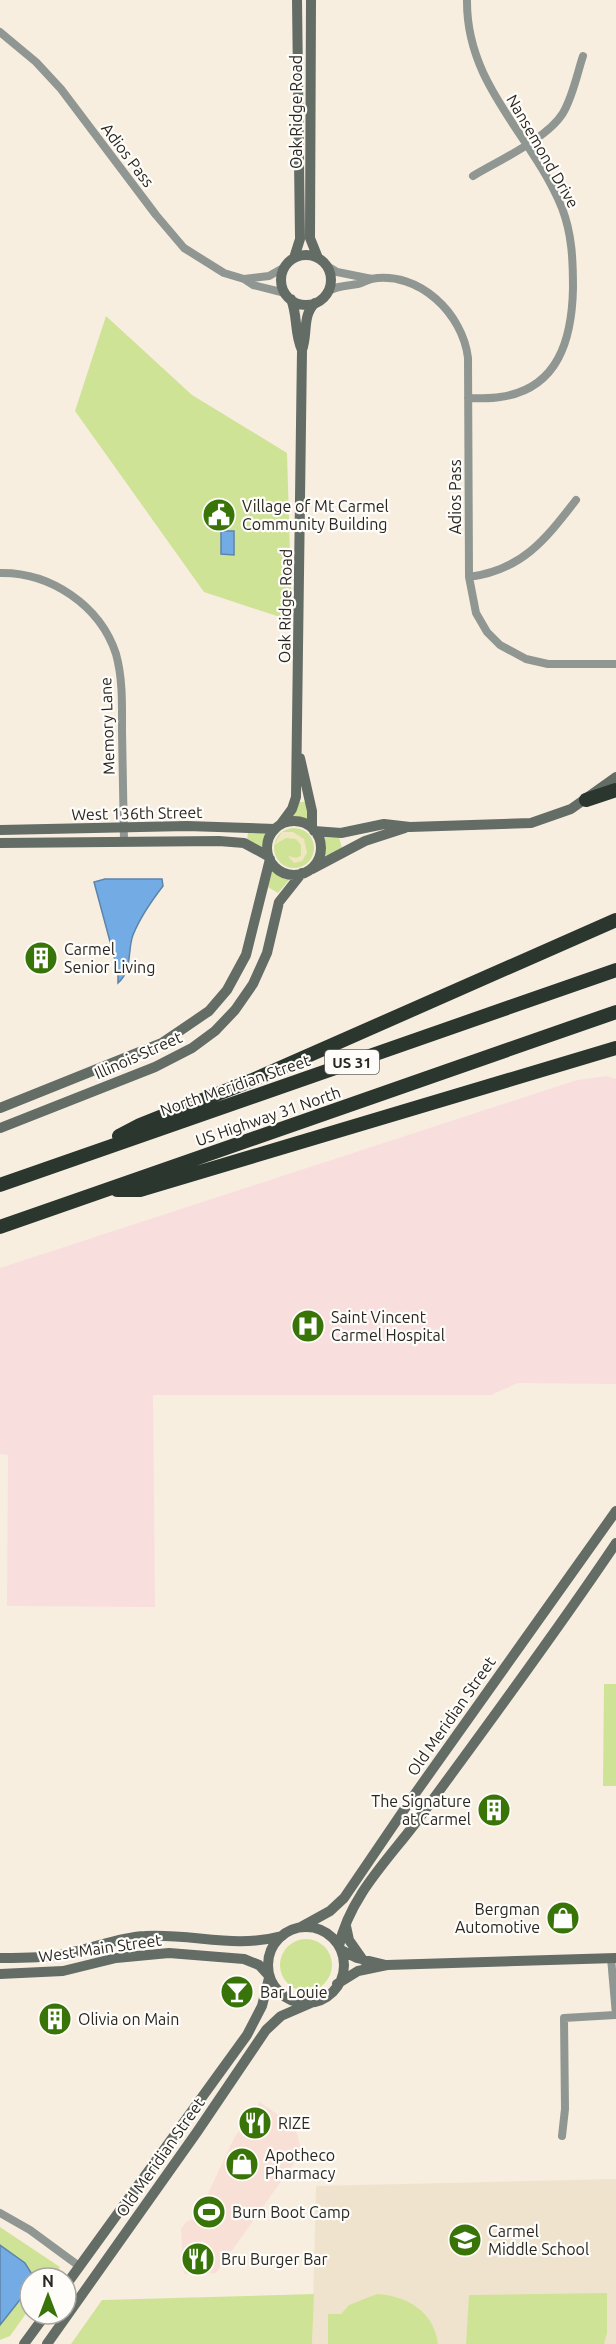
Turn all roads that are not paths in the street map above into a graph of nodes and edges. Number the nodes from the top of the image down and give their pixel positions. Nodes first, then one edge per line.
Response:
1 (297, 0) edge
2 (311, 0) edge
3 (467, 0) edge
4 (0, 32) edge
5 (583, 56) dead end
6 (525, 144) junction
7 (473, 176) dead end
8 (294, 258) junction
9 (318, 258) junction
10 (327, 266) junction
11 (285, 267) junction
12 (244, 279) junction
13 (372, 279) junction
14 (327, 292) junction
15 (288, 296) junction
16 (315, 303) junction
17 (302, 350) junction
18 (468, 398) junction
19 (576, 500) dead end
20 (0, 573) edge
21 (469, 577) junction
22 (616, 664) edge
23 (299, 755) junction
24 (615, 782) edge
25 (586, 800) joint
26 (124, 827) junction
27 (278, 827) junction
28 (407, 827) junction
29 (313, 829) junction
30 (0, 830) edge
31 (124, 841) junction
32 (0, 843) edge
33 (269, 858) junction
34 (304, 872) junction
35 (612, 921) edge
36 (616, 970) edge
37 (616, 1012) edge
38 (616, 1048) edge
39 (0, 1108) edge
40 (0, 1128) edge
41 (89, 1154) junction
42 (0, 1185) edge
43 (103, 1191) junction
44 (0, 1227) edge
45 (616, 1511) edge
46 (598, 1536) junction
47 (615, 1544) edge
48 (346, 1922) junction
49 (301, 1927) junction
50 (282, 1936) junction
51 (340, 1948) junction
52 (0, 1958) edge
53 (614, 1958) edge
54 (364, 1960) junction
55 (249, 1962) junction
56 (387, 1965) junction
57 (0, 1974) edge
58 (269, 1977) junction
59 (337, 1984) junction
60 (311, 2003) junction
61 (262, 2006) junction
62 (616, 2015) edge
63 (562, 2136) dead end
64 (0, 2213) edge
65 (79, 2266) joint
66 (37, 2326) edge
67 (24, 2344) edge
68 (47, 2344) edge

1 - 8 street, Oak Ridge Road
2 - 9 street, Oak Ridge Road
3 - 6 street, Nansemond Drive
4 - 12 street, Adios Pass
5 - 6 street
6 - 7 street
6 - 18 street, Nansemond Drive
8 - 9 street
8 - 11 street
9 - 10 street
10 - 13 street, Adios Pass
10 - 14 street
11 - 12 street, Adios Pass
11 - 15 street
12 - 15 street, Adios Pass
13 - 14 street, Adios Pass
13 - 18 street, Adios Pass
14 - 16 street
15 - 16 street
15 - 17 street, Oak Ridge Road
16 - 17 street, Oak Ridge Road
17 - 23 street, Oak Ridge Road
18 - 21 street, Adios Pass
19 - 21 street
20 - 26 street, Memory Lane
21 - 22 street, Adios Pass
23 - 27 street, Oak Ridge Road
23 - 29 street, Oak Ridge Road
24 - 25 highway
25 - 28 street
26 - 27 street, West 136th Street
26 - 30 street, West 136th Street
26 - 31 street, Memory Lane
27 - 29 street
27 - 33 street
28 - 29 street
28 - 34 street
29 - 34 street
31 - 32 street, West 136th Street
31 - 33 street, West 136th Street
33 - 34 street
33 - 39 street, Illinois Street
34 - 40 street, Illinois Street
35 - 41 highway
36 - 41 highway, North Meridian Street / US 31
37 - 43 highway, US Highway 31 North / US 31
38 - 43 highway
41 - 42 highway, North Meridian Street / US 31
43 - 44 highway, US Highway 31 North / US 31
45 - 46 street, Old Meridian Street
46 - 47 street
46 - 49 street, Old Meridian Street
47 - 48 street, Old Meridian Street
48 - 51 street, Old Meridian Street
48 - 54 street
49 - 50 street
49 - 51 street
50 - 52 street, West Main Street
50 - 58 street
51 - 54 street
51 - 59 street
53 - 56 street
53 - 62 street
54 - 56 street
55 - 57 street, West Main Street
55 - 58 street, West Main Street
55 - 61 street
56 - 59 street
58 - 60 street
58 - 61 street, Old Meridian Street
59 - 60 street
60 - 68 street, Old Meridian Street
61 - 65 street, Old Meridian Street
62 - 63 street
64 - 65 street
66 - 67 street

